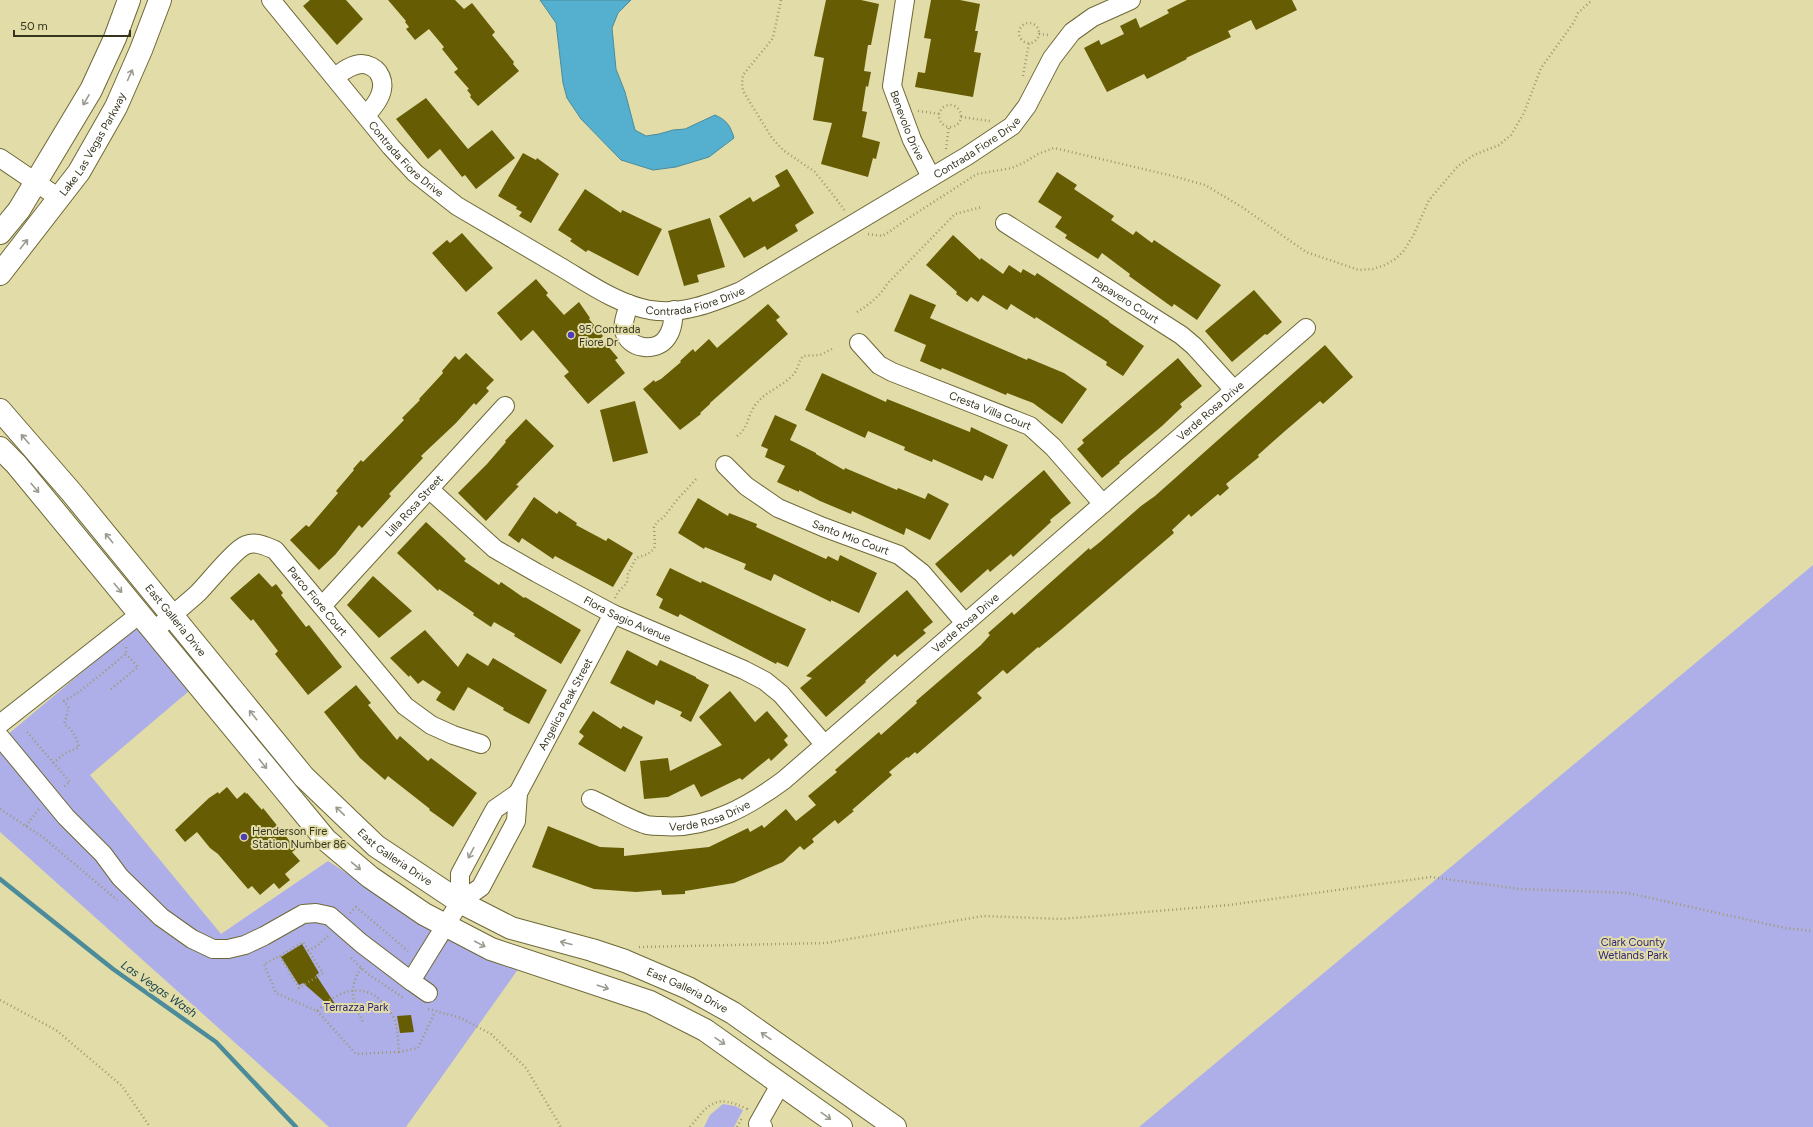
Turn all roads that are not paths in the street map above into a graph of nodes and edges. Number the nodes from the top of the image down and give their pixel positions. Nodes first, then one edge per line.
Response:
1 (129, 0) edge
2 (160, 0) edge
3 (271, 0) edge
4 (905, 0) edge
5 (1131, 0) edge
6 (335, 77) junction
7 (366, 115) junction
8 (0, 158) edge
9 (930, 177) junction
10 (36, 182) junction
11 (59, 198) junction
12 (1005, 223) dead end
13 (0, 233) edge
14 (0, 274) edge
15 (629, 304) junction
16 (674, 310) junction
17 (1306, 328) dead end
18 (859, 343) dead end
19 (1234, 390) junction
20 (505, 406) dead end
21 (0, 410) edge
22 (0, 448) edge
23 (725, 465) dead end
24 (429, 489) junction
25 (1103, 504) junction
26 (123, 555) junction
27 (104, 571) junction
28 (322, 606) junction
29 (165, 607) junction
30 (613, 607) junction
31 (140, 614) junction
32 (965, 623) junction
33 (154, 631) junction
34 (228, 684) junction
35 (210, 699) junction
36 (0, 724) edge
37 (0, 737) edge
38 (481, 744) dead end
39 (824, 744) junction
40 (518, 793) junction
41 (321, 794) junction
42 (591, 799) dead end
43 (296, 815) junction
44 (460, 902) junction
45 (446, 926) junction
46 (411, 981) junction
47 (424, 999) road end
48 (798, 1058) junction
49 (781, 1083) junction
50 (763, 1127) edge
51 (841, 1127) edge
52 (895, 1127) edge

1 -> 10 main road
11 -> 2 main road, Lake Las Vegas Parkway
3 - 6 street, Contrada Fiore Drive
4 - 9 street, Benevolo Drive
5 - 9 street, Contrada Fiore Drive
6 - 7 street, Contrada Fiore Drive
6 - 7 street
7 - 15 street, Contrada Fiore Drive
8 - 10 street
9 - 16 street, Contrada Fiore Drive
10 - 11 street
10 - 13 main road
14 -> 11 main road, Lake Las Vegas Parkway
12 - 19 street, Papavero Court
15 - 16 street, Contrada Fiore Drive
15 - 16 street
17 - 19 street, Verde Rosa Drive
18 - 25 street, Cresta Villa Court
19 - 25 street, Verde Rosa Drive
20 - 24 street, Lilla Rosa Street
26 -> 21 main road, East Galleria Drive
22 -> 27 main road
23 - 32 street, Santo Mio Court
24 - 28 street, Lilla Rosa Street
24 - 30 street, Flora Sagio Avenue
25 - 32 street, Verde Rosa Drive
26 - 27 main road
26 - 29 main road, East Galleria Drive
27 -> 31 main road
28 - 29 street, Parco Fiore Court
28 - 38 street, Parco Fiore Court
29 - 31 main road
29 - 33 street, Parco Fiore Court
29 - 34 main road, East Galleria Drive
30 - 39 street, Flora Sagio Avenue
30 - 40 street, Angelica Peak Street
31 - 33 main road
31 - 36 street
32 - 39 street, Verde Rosa Drive
33 - 35 main road
34 - 35 main road
41 -> 34 main road, East Galleria Drive
35 -> 43 main road
37 - 46 street
39 - 42 street, Verde Rosa Drive
40 - 44 street, Angelica Peak Street
40 -> 44 street, Angelica Peak Street
41 - 43 main road
44 -> 41 main road, East Galleria Drive
43 -> 45 main road
44 - 45 street, Angelica Peak Street
48 -> 44 main road, East Galleria Drive
45 - 46 street, Angelica Peak Street
45 -> 49 main road
46 - 47 street
48 - 49 main road
48 - 52 main road, East Galleria Drive
49 - 50 street
49 -> 51 main road

